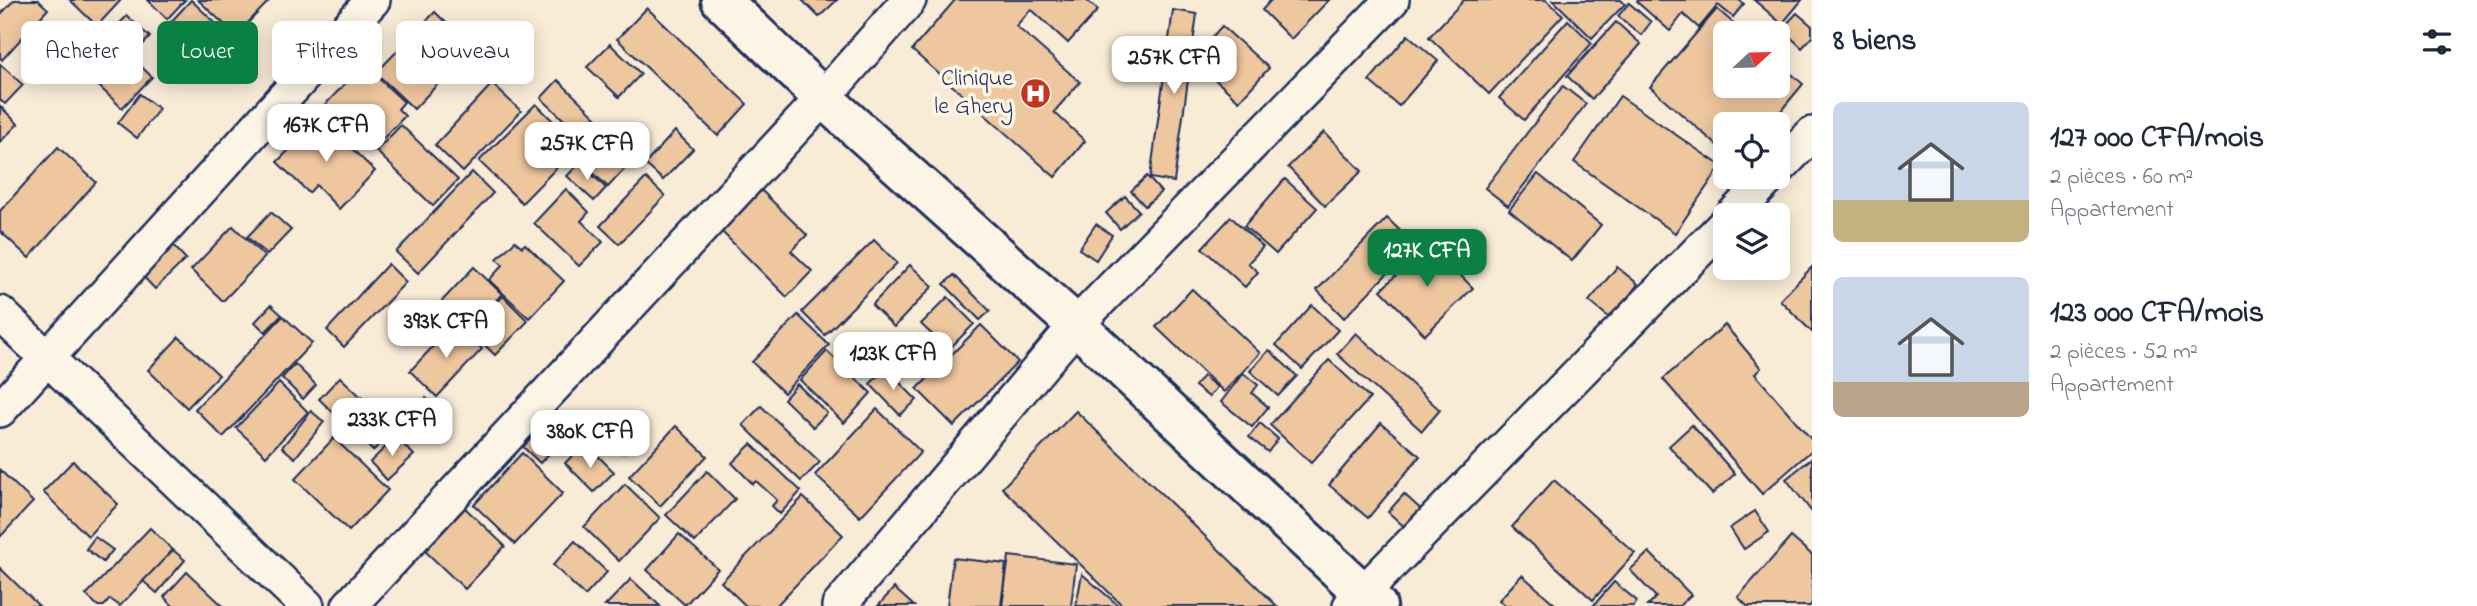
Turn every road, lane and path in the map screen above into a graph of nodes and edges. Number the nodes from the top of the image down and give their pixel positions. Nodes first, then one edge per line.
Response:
1 (373, 0) edge
2 (721, 0) edge
3 (909, 0) edge
4 (1392, 0) edge
5 (823, 98) junction
6 (1812, 134) edge
7 (1790, 157) edge
8 (1758, 189) edge
9 (1745, 203) edge
10 (1713, 237) edge
11 (0, 313) edge
12 (1076, 325) junction
13 (47, 358) junction
14 (0, 411) edge
15 (1363, 602) edge
16 (307, 606) edge
17 (349, 606) edge
18 (839, 606) edge

1 - 13 street
2 - 5 street
3 - 5 street
4 - 12 street
5 - 12 street
5 - 17 street
6 - 7 street
8 - 9 street
10 - 15 street
11 - 13 street
12 - 15 street
12 - 18 street
13 - 14 street
13 - 16 street

